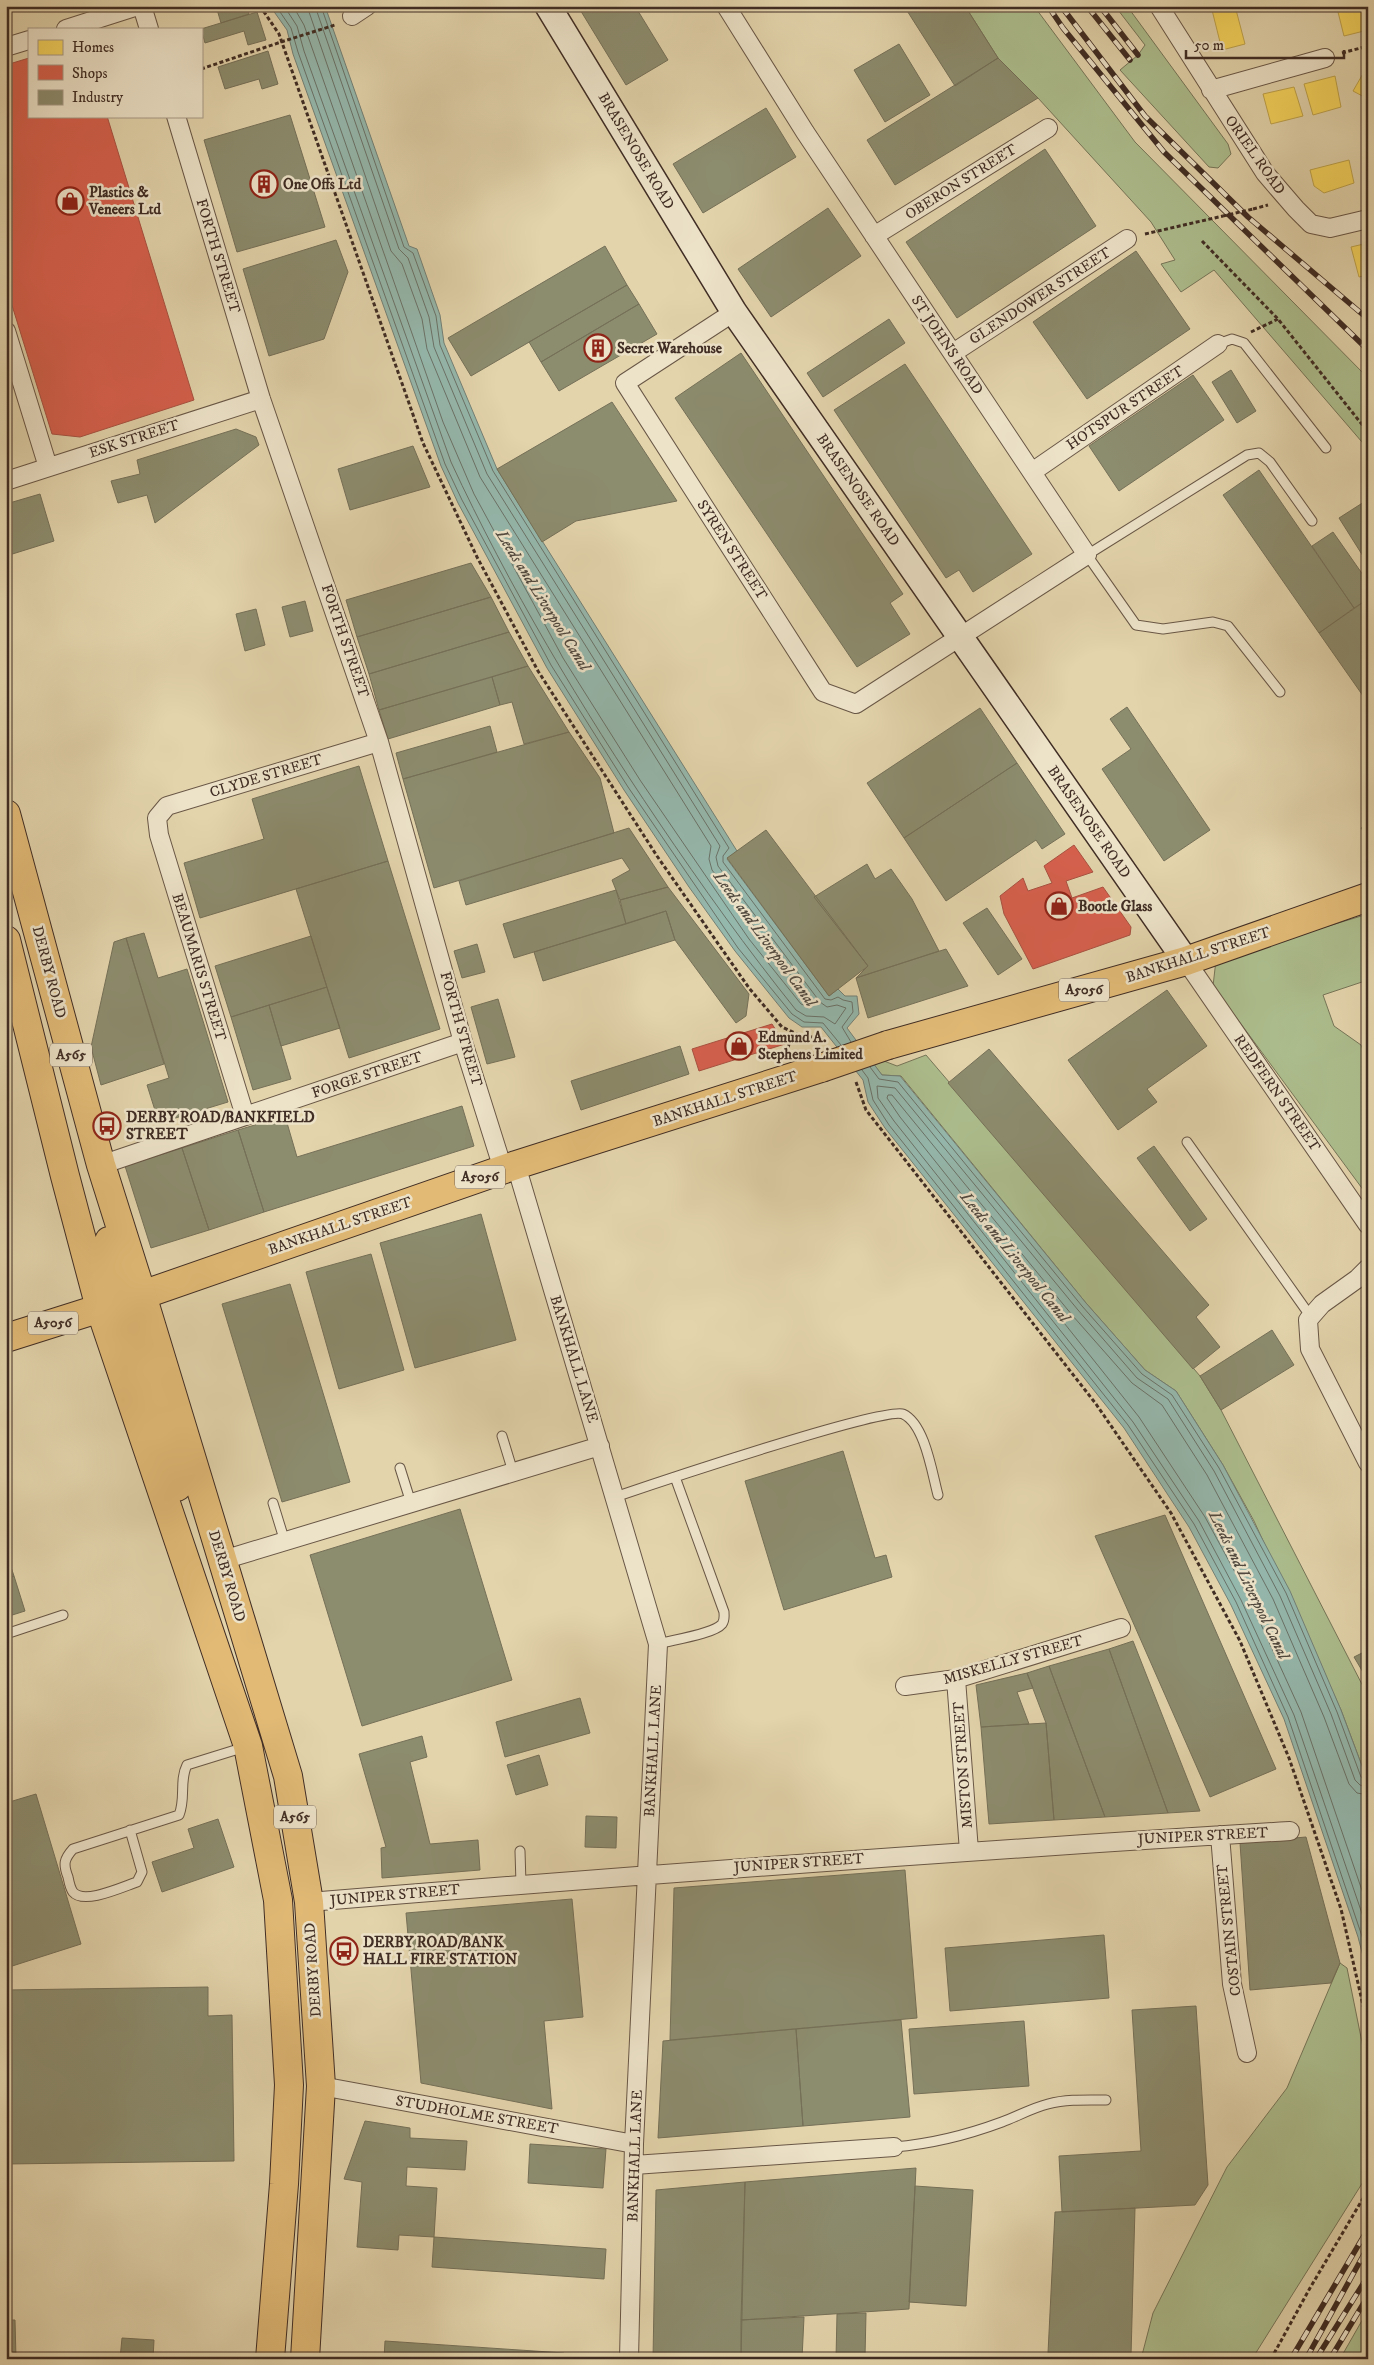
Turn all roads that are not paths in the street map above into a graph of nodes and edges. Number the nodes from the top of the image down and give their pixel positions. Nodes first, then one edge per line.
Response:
1 (138, 6) edge
2 (142, 6) edge
3 (548, 6) edge
4 (726, 6) edge
5 (1159, 6) edge
6 (69, 28) edge
7 (150, 28) edge
8 (28, 40) edge
9 (6, 47) edge
10 (1325, 58) road end
11 (1211, 90) junction
12 (177, 118) edge
13 (1048, 128) dead end
14 (1368, 219) edge
15 (874, 236) junction
16 (1126, 239) dead end
17 (734, 312) junction
18 (6, 331) edge
19 (1218, 344) joint
20 (953, 353) junction
21 (261, 399) junction
22 (1326, 448) dead end
23 (48, 467) junction
24 (1032, 472) junction
25 (6, 481) edge
26 (1312, 521) dead end
27 (1088, 555) junction
28 (961, 638) junction
29 (1280, 692) dead end
30 (379, 742) junction
31 (6, 814) edge
32 (157, 818) joint
33 (1368, 897) edge
34 (6, 940) edge
35 (1186, 961) junction
36 (463, 1042) junction
37 (77, 1076) junction
38 (245, 1116) junction
39 (1187, 1142) dead end
40 (101, 1165) junction
41 (509, 1167) junction
42 (1367, 1222) edge
43 (1368, 1268) edge
44 (142, 1295) junction
45 (100, 1308) junction
46 (1311, 1317) junction
47 (6, 1338) edge
48 (502, 1436) dead end
49 (600, 1446) junction
50 (1368, 1462) edge
51 (400, 1468) dead end
52 (513, 1472) junction
53 (676, 1477) junction
54 (938, 1495) dead end
55 (615, 1497) junction
56 (273, 1502) dead end
57 (411, 1502) junction
58 (175, 1528) junction
59 (285, 1542) junction
60 (223, 1560) junction
61 (63, 1616) dead end
62 (1121, 1628) dead end
63 (6, 1634) edge
64 (658, 1644) junction
65 (956, 1679) junction
66 (905, 1686) dead end
67 (248, 1746) junction
68 (130, 1830) junction
69 (1290, 1831) dead end
70 (1220, 1835) junction
71 (520, 1851) dead end
72 (969, 1851) junction
73 (647, 1874) junction
74 (521, 1884) junction
75 (309, 1902) junction
76 (1247, 2053) dead end
77 (321, 2086) junction
78 (1106, 2100) dead end
79 (634, 2144) junction
80 (894, 2147) joint
81 (634, 2165) junction
82 (270, 2359) edge
83 (305, 2359) edge
84 (629, 2359) edge

1 - 6 street
2 - 7 street
3 - 17 main road, BRASENOSE ROAD
4 - 15 street, ST JOHNS ROAD
5 - 11 street, ORIEL ROAD
8 - 9 street
10 - 11 street
11 - 14 street, ORIEL ROAD
12 - 21 street, FORTH STREET
13 - 15 street, OBERON STREET
15 - 20 street, ST JOHNS ROAD
16 - 20 street, GLENDOWER STREET
17 - 28 main road, BRASENOSE ROAD
17 - 28 street, SYREN STREET
18 - 23 street
19 - 22 lane
19 - 24 street, HOTSPUR STREET
20 - 24 street, ST JOHNS ROAD
21 - 23 street, ESK STREET
21 - 30 street, FORTH STREET
23 - 25 street, ESK STREET
24 - 27 street, ST JOHNS ROAD
26 - 27 lane
27 - 28 street
27 - 29 lane
28 - 35 main road, BRASENOSE ROAD
30 - 32 street, CLYDE STREET
30 - 36 street, FORTH STREET
31 - 37 main road, DERBY ROAD / A565
32 - 38 street, BEAUMARIS STREET
33 - 35 main road, BANKHALL STREET / A5056
34 - 45 main road, DERBY ROAD / A565
35 - 41 main road, BANKHALL STREET / A5056, bridge
35 - 42 street, REDFERN STREET
36 - 38 street, FORGE STREET
36 - 41 street, FORTH STREET
37 - 40 main road, DERBY ROAD / A565
37 - 45 main road
38 - 40 street, FORGE STREET
39 - 46 lane
40 - 44 main road, DERBY ROAD / A565
41 - 44 main road, BANKHALL STREET / A5056
41 - 49 street, BANKHALL LANE
43 - 46 street
44 - 45 main road, A5056
44 - 58 main road
44 - 60 main road, DERBY ROAD / A565
45 - 47 main road, A5056
45 - 58 main road, DERBY ROAD / A565
46 - 50 street
48 - 52 lane
49 - 52 street
49 - 55 street, BANKHALL LANE
51 - 57 lane
52 - 57 street
53 - 54 lane
53 - 55 lane
53 - 64 lane
55 - 64 street, BANKHALL LANE
56 - 59 lane
57 - 59 street
58 - 67 main road, DERBY ROAD / A565
59 - 60 street
60 - 75 main road, DERBY ROAD / A565
61 - 63 lane
62 - 65 street, MISKELLY STREET
64 - 73 street, BANKHALL LANE
65 - 66 street, MISKELLY STREET
65 - 72 street, MISTON STREET
67 - 68 lane
67 - 82 main road, DERBY ROAD / A565
68 - 68 lane
69 - 70 street, JUNIPER STREET
70 - 72 street, JUNIPER STREET
70 - 76 street, COSTAIN STREET
71 - 74 lane
72 - 73 street, JUNIPER STREET
73 - 74 street, JUNIPER STREET
73 - 79 street, BANKHALL LANE
74 - 75 street, JUNIPER STREET
75 - 77 main road, DERBY ROAD / A565
77 - 79 street, STUDHOLME STREET
77 - 83 main road, DERBY ROAD / A565
78 - 80 lane
79 - 81 street, BANKHALL LANE
80 - 81 street
81 - 84 street, BANKHALL LANE

